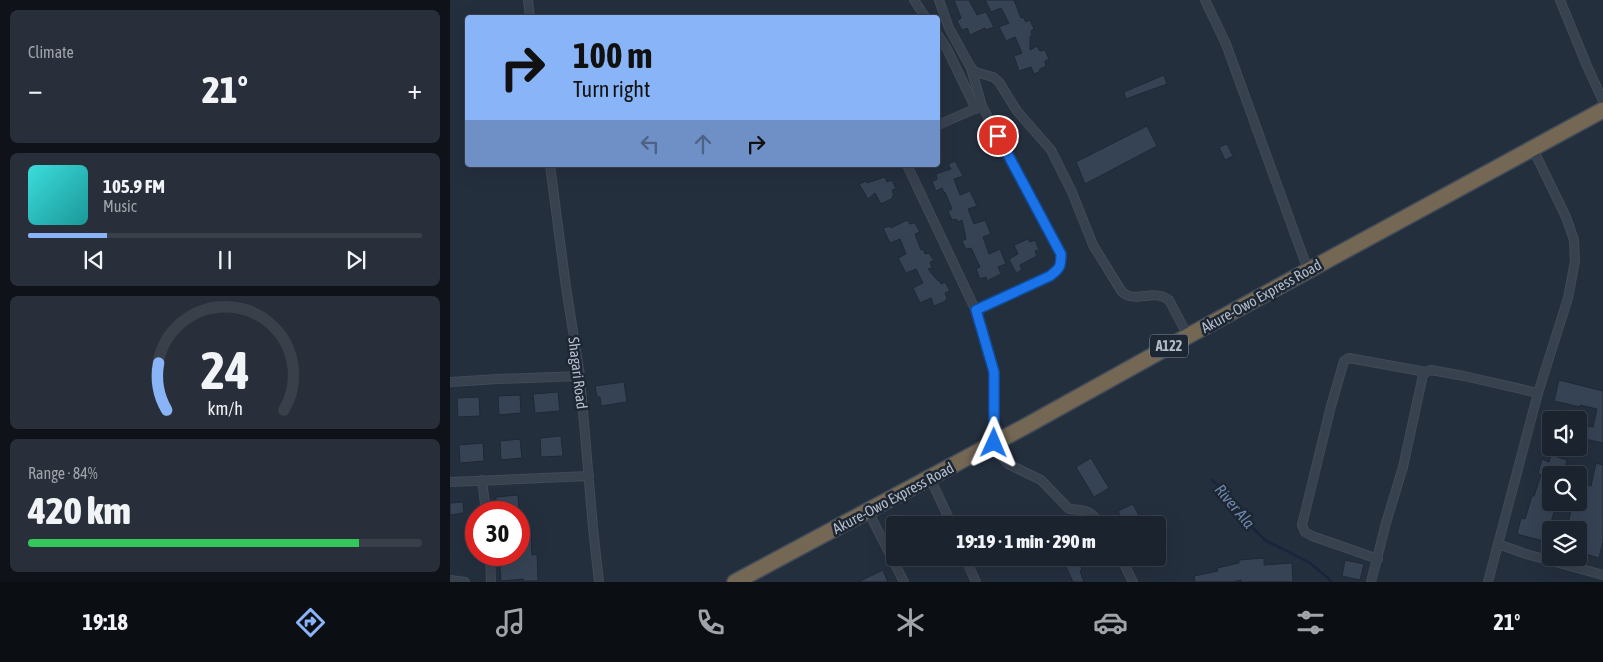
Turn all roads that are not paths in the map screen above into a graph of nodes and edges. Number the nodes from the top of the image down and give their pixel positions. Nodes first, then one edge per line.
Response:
1 (528, 0) edge
2 (914, 0) edge
3 (939, 0) edge
4 (1206, 0) edge
5 (1560, 0) edge
6 (530, 15) edge
7 (924, 15) edge
8 (940, 38) edge
9 (971, 68) junction
10 (1603, 101) edge
11 (979, 107) junction
12 (1603, 110) edge
13 (940, 125) edge
14 (1533, 149) junction
15 (550, 167) edge
16 (908, 167) edge
17 (1308, 270) junction
18 (976, 310) junction
19 (1188, 336) junction
20 (1426, 372) junction
21 (580, 376) junction
22 (450, 382) edge
23 (1538, 393) junction
24 (994, 443) junction
25 (589, 476) junction
26 (930, 478) junction
27 (482, 480) junction
28 (450, 482) edge
29 (485, 501) edge
30 (868, 511) junction
31 (948, 516) edge
32 (1094, 516) edge
33 (1498, 544) junction
34 (1378, 559) junction
35 (490, 566) edge
36 (969, 566) edge
37 (1125, 566) edge
38 (1603, 576) edge
39 (450, 580) edge
40 (465, 582) edge
41 (491, 582) edge
42 (599, 582) edge
43 (735, 582) edge
44 (904, 582) edge
45 (976, 582) edge
46 (1133, 582) edge
47 (1372, 582) edge
48 (1488, 582) edge

1 - 6 street
2 - 7 street
3 - 9 street
4 - 17 street
5 - 10 street
8 - 11 street
9 - 11 street
9 - 19 street
11 - 13 street
11 - 18 street
12 - 14 highway, Akure-Owo Express Road / A122
14 - 17 highway, Akure-Owo Express Road / A122
14 - 23 street
15 - 21 street, Shagari Road
16 - 18 street
17 - 19 highway, Akure-Owo Express Road / A122
18 - 24 street
19 - 24 highway, Akure-Owo Express Road / A122
20 - 23 street
20 - 34 street
20 - 34 street
21 - 22 street
21 - 25 street, Shagari Road
23 - 33 street
24 - 26 highway, Akure-Owo Express Road / A122
24 - 32 street
25 - 27 street
25 - 42 street, Shagari Road
26 - 30 highway, Akure-Owo Express Road / A122
26 - 31 street
27 - 28 street
27 - 29 street
30 - 43 highway, Akure-Owo Express Road / A122
30 - 44 street
33 - 38 street
33 - 48 street
34 - 47 street
35 - 41 street
36 - 45 street
37 - 46 street
39 - 40 street

